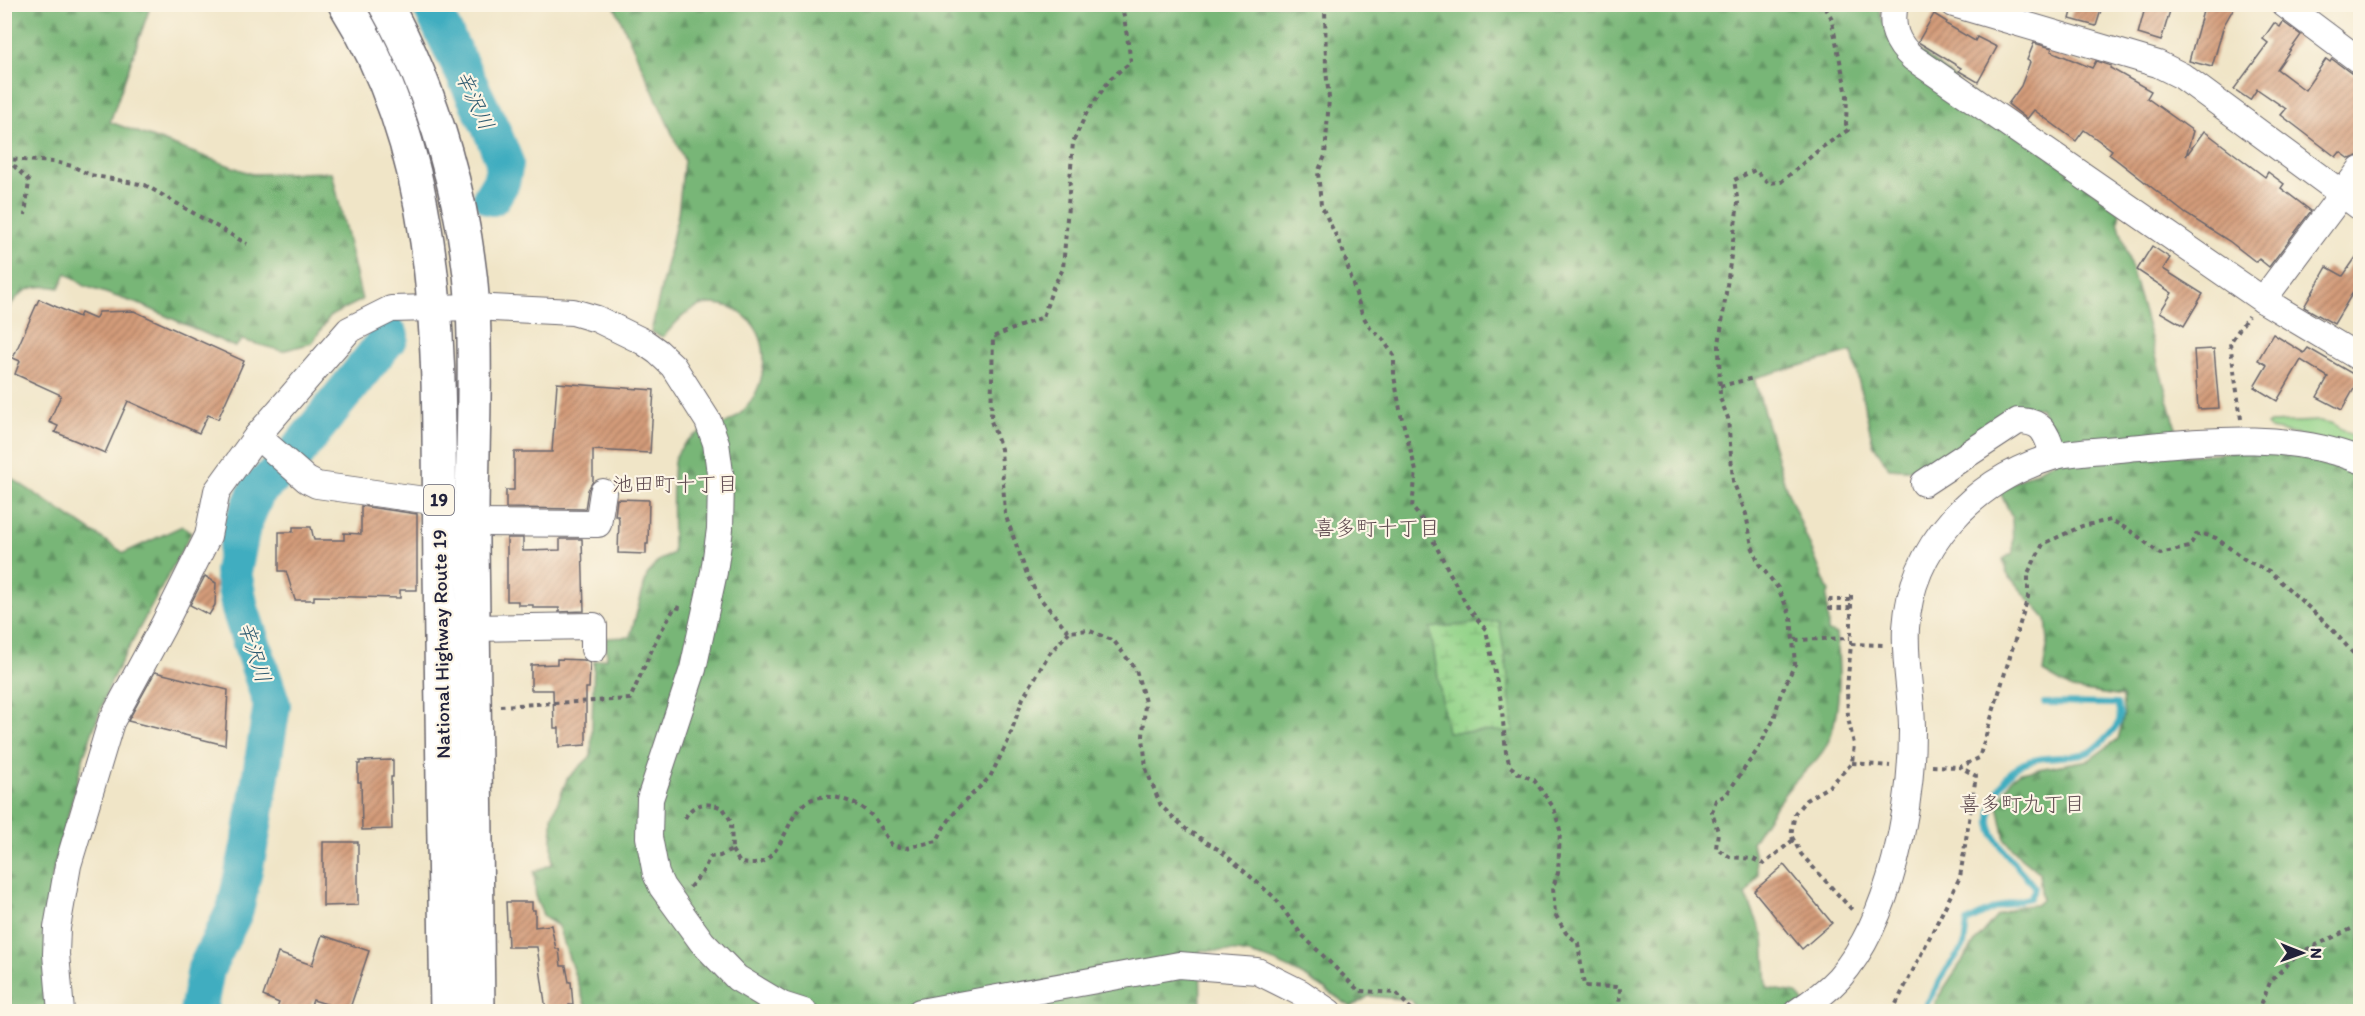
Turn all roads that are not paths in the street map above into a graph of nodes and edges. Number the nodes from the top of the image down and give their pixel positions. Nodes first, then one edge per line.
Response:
1 (345, 4) edge
2 (385, 4) edge
3 (1895, 4) edge
4 (1954, 4) edge
5 (2284, 4) edge
6 (2361, 61) edge
7 (2361, 170) edge
8 (2352, 201) edge
9 (2263, 300) junction
10 (472, 307) junction
11 (436, 308) junction
12 (2361, 358) edge
13 (265, 442) junction
14 (2054, 456) junction
15 (2361, 460) edge
16 (1924, 483) dead end
17 (603, 492) dead end
18 (439, 502) junction
19 (472, 523) junction
20 (474, 628) junction
21 (594, 649) dead end
22 (61, 1011) edge
23 (447, 1011) edge
24 (478, 1011) edge
25 (804, 1011) edge
26 (920, 1011) edge
27 (1327, 1011) edge
28 (1797, 1011) edge

1 - 11 highway, National Highway Route 19 / 19
2 - 10 highway, National Highway Route 19 / 19
3 - 9 street
4 - 8 street
5 - 6 street
7 - 8 street
8 - 9 street
9 - 12 street
10 - 11 street
10 - 19 highway, National Highway Route 19 / 19
10 - 25 street
11 - 13 street
11 - 18 highway, National Highway Route 19 / 19
13 - 18 street
13 - 22 street
14 - 15 street
14 - 16 street
14 - 28 street
17 - 19 street
18 - 23 highway, National Highway Route 19 / 19
19 - 20 highway, National Highway Route 19 / 19
20 - 21 street
20 - 24 highway, National Highway Route 19 / 19
26 - 27 street

